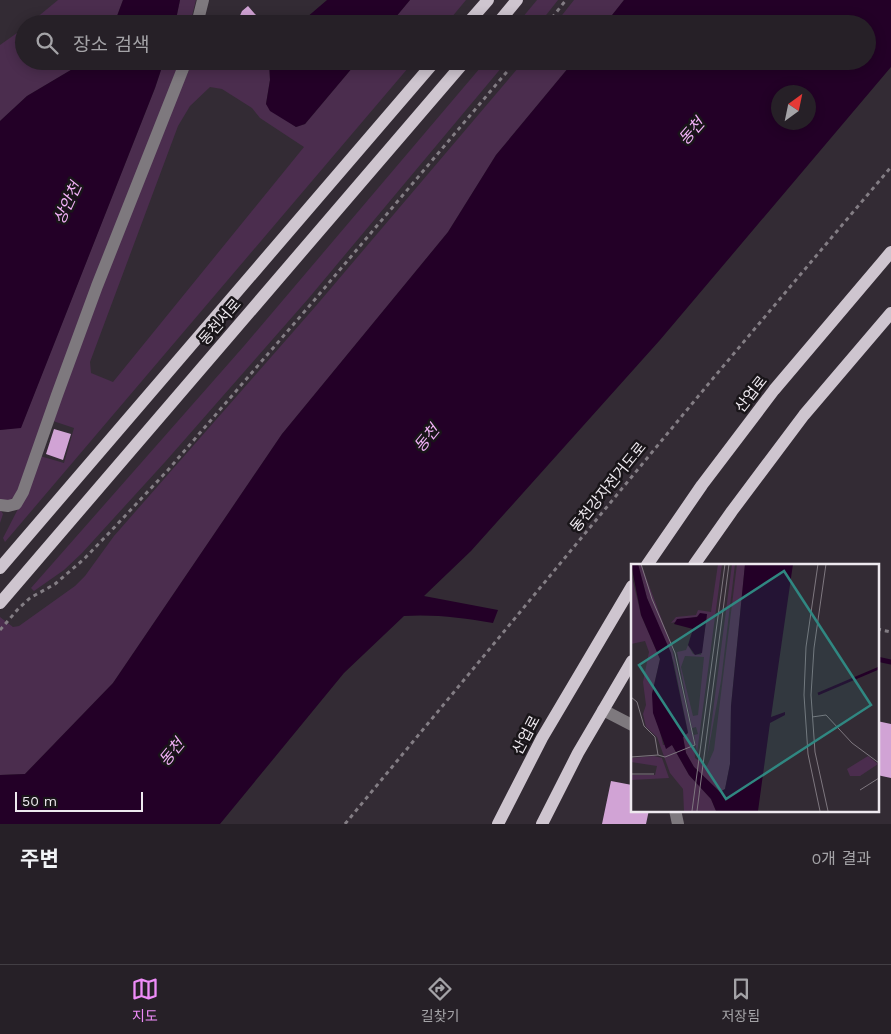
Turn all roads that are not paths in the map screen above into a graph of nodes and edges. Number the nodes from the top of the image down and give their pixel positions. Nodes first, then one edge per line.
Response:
1 (203, 0) edge
2 (488, 0) edge
3 (517, 0) edge
4 (199, 15) edge
5 (475, 15) edge
6 (504, 15) edge
7 (182, 70) edge
8 (427, 70) edge
9 (457, 70) edge
10 (891, 252) edge
11 (891, 313) edge
12 (2, 506) edge
13 (4, 564) edge
14 (647, 564) edge
15 (695, 564) edge
16 (631, 588) edge
17 (0, 603) edge
18 (631, 663) edge
19 (603, 710) junction
20 (631, 725) edge
21 (498, 824) edge
22 (542, 824) edge

1 - 4 street
2 - 5 main road
3 - 6 main road
7 - 12 street
8 - 13 main road, 동천서로
9 - 17 main road, 동천서로
10 - 14 main road, 산업로
11 - 15 main road
16 - 21 main road, 산업로
18 - 19 main road
19 - 20 street
19 - 22 main road

